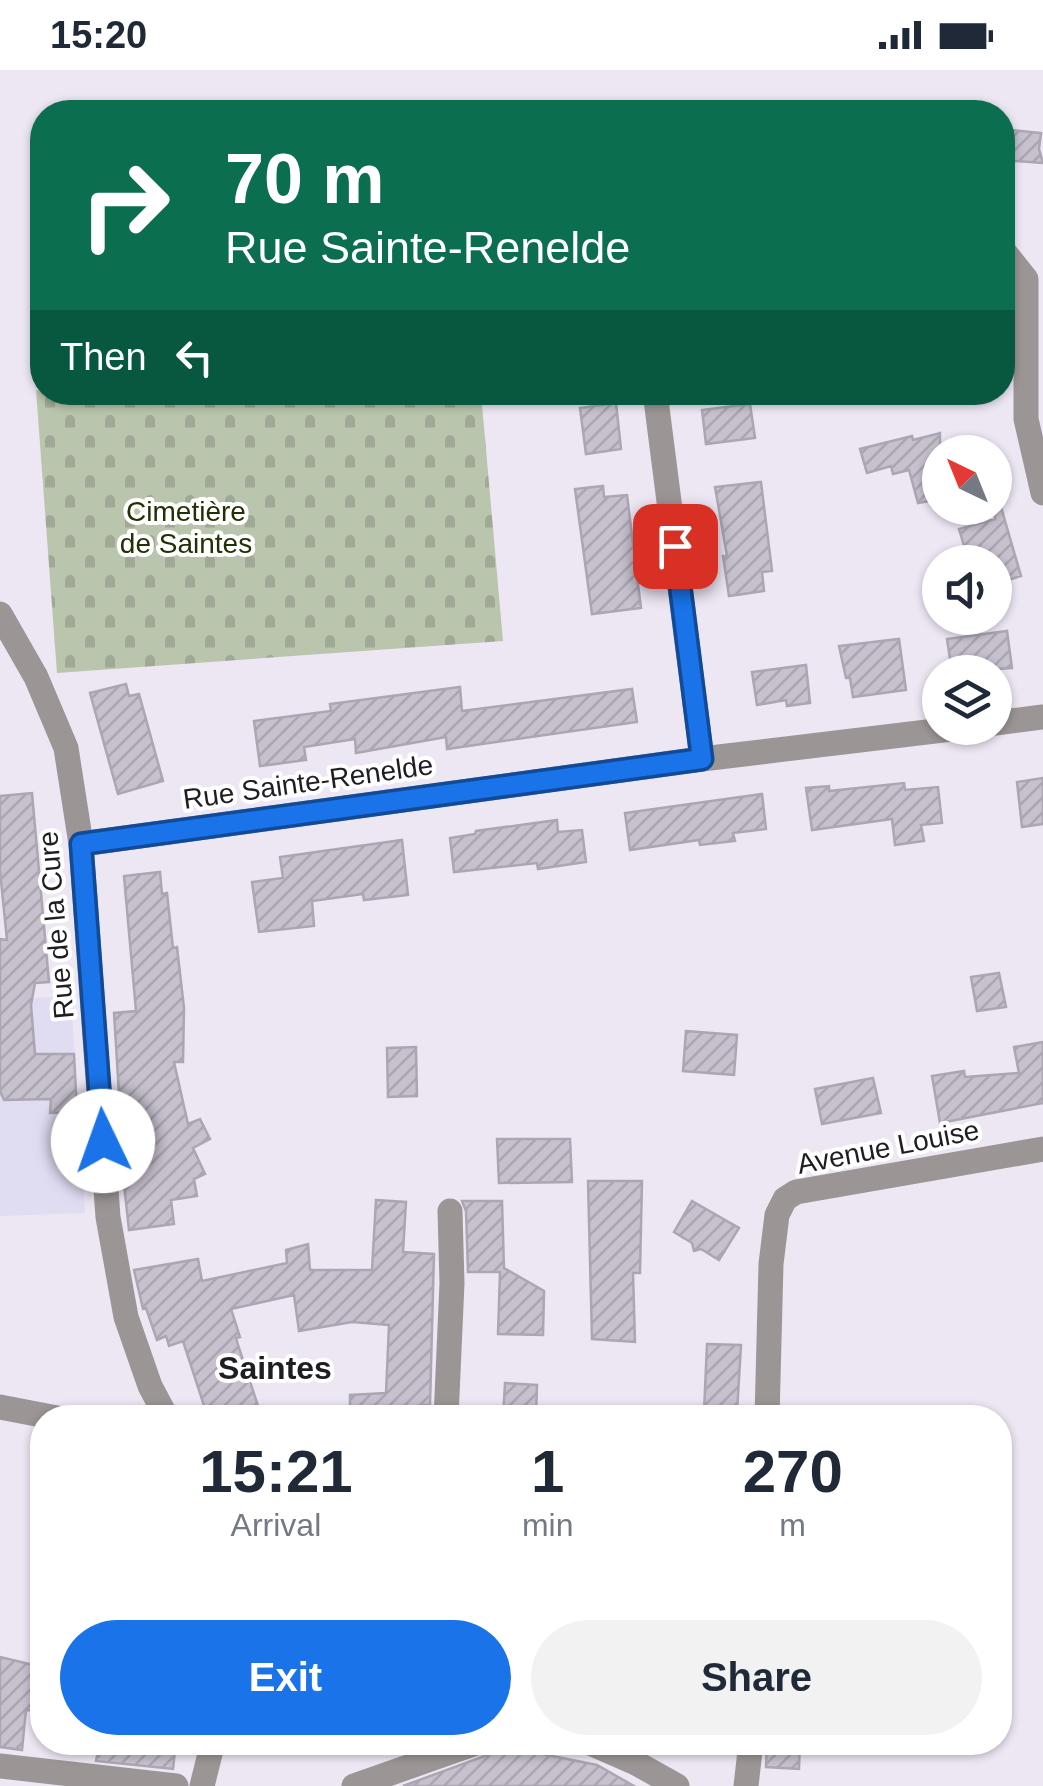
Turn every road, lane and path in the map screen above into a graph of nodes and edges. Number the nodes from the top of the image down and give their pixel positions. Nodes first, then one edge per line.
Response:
1 (1015, 265) edge
2 (657, 405) edge
3 (1039, 460) edge
4 (1043, 493) edge
5 (0, 614) edge
6 (1043, 718) edge
7 (1012, 721) edge
8 (922, 733) edge
9 (702, 759) junction
10 (81, 844) junction
11 (1043, 1149) edge
12 (450, 1211) dead end
13 (160, 1405) edge
14 (447, 1405) edge
15 (766, 1405) edge
16 (0, 1407) edge
17 (30, 1413) edge
18 (210, 1755) edge
19 (442, 1755) edge
20 (618, 1755) edge
21 (750, 1755) edge
22 (0, 1766) edge
23 (160, 1785) edge
24 (202, 1786) edge
25 (354, 1786) edge
26 (677, 1786) edge
27 (746, 1786) edge

1 - 3 street
2 - 9 street
3 - 4 street
5 - 10 street, Rue de la Cure
6 - 7 street
8 - 9 street, Rue Sainte-Renelde
9 - 10 street, Rue Sainte-Renelde
10 - 13 street, Rue de la Cure
11 - 15 street, Avenue Louise
12 - 14 street
16 - 17 street
18 - 24 street
19 - 25 street
20 - 26 street
21 - 27 street
22 - 23 street

